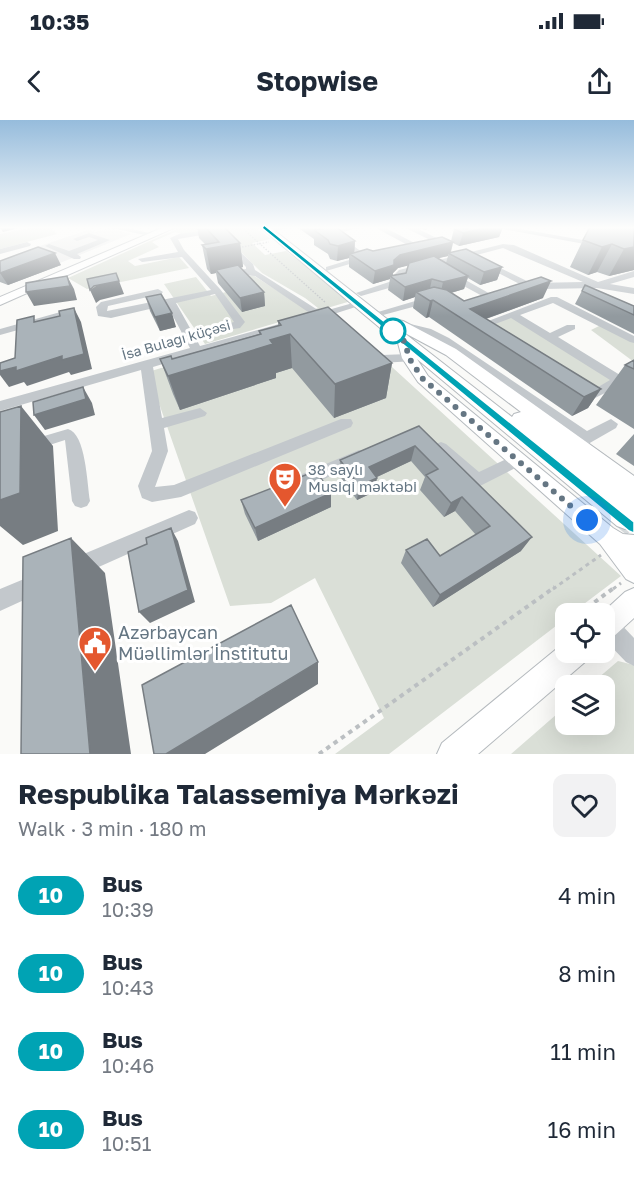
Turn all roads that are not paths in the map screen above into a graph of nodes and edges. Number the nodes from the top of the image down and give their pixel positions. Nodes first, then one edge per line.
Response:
1 (464, 256) edge
2 (77, 257) edge
3 (88, 257) edge
4 (103, 257) edge
5 (162, 257) edge
6 (187, 257) edge
7 (241, 257) edge
8 (309, 257) edge
9 (312, 257) edge
10 (364, 257) edge
11 (462, 257) edge
12 (465, 257) edge
13 (531, 257) edge
14 (84, 259) junction
15 (142, 259) dead end
16 (431, 264) junction
17 (329, 269) junction
18 (251, 271) junction
19 (236, 273) edge
20 (634, 274) edge
21 (585, 285) junction
22 (597, 285) junction
23 (530, 286) junction
24 (0, 290) edge
25 (217, 291) junction
26 (634, 291) edge
27 (158, 292) edge
28 (498, 293) junction
29 (614, 298) edge
30 (129, 299) junction
31 (360, 299) junction
32 (554, 299) junction
33 (0, 301) edge
34 (171, 303) junction
35 (444, 303) edge
36 (135, 311) junction
37 (383, 312) junction
38 (319, 315) junction
39 (513, 315) junction
40 (64, 318) edge
41 (398, 324) junction
42 (572, 327) dead end
43 (217, 330) dead end
44 (0, 332) edge
45 (549, 337) junction
46 (493, 338) edge
47 (634, 340) edge
48 (197, 350) junction
49 (407, 350) junction
50 (366, 363) edge
51 (146, 364) junction
52 (634, 372) edge
53 (620, 379) junction
54 (634, 389) edge
55 (573, 390) edge
56 (0, 406) edge
57 (200, 413) dead end
58 (346, 423) dead end
59 (610, 424) dead end
60 (154, 425) junction
61 (432, 440) edge
62 (581, 441) junction
63 (377, 448) edge
64 (0, 455) edge
65 (517, 460) junction
66 (634, 487) edge
67 (285, 489) edge
68 (81, 501) dead end
69 (629, 513) edge
70 (189, 518) dead end
71 (605, 543) junction
72 (634, 546) edge
73 (0, 600) edge
74 (623, 601) edge
75 (634, 636) edge
76 (634, 654) edge
77 (563, 663) edge
78 (453, 754) edge

1 - 28 street
2 - 14 street
3 - 14 main road
4 - 33 main road
5 - 15 street
6 - 25 street
7 - 18 street
8 - 31 main road
9 - 17 main road
10 - 17 street
11 - 16 street, İsa Bulağı küçəsi
12 - 23 street
13 - 22 street, İsa Bulağı küçəsi
14 - 24 main road
16 - 28 street
16 - 31 street, İsa Bulağı küçəsi
17 - 31 main road
18 - 19 street
18 - 38 street
20 - 22 street
21 - 22 street
21 - 23 street
21 - 29 street
22 - 26 street
23 - 28 street
23 - 32 street
25 - 34 street
25 - 43 street
27 - 30 street
30 - 36 street
30 - 36 street
31 - 37 main road
31 - 38 street, İsa Bulağı küçəsi
31 - 49 main road
32 - 39 street
32 - 47 street
34 - 36 street
34 - 48 street
35 - 37 street
37 - 41 main road
38 - 48 street, İsa Bulağı küçəsi
39 - 45 street
39 - 46 street
40 - 44 street
41 - 62 main road
41 - 69 main road
42 - 45 street
45 - 53 street
48 - 51 street, İsa Bulağı küçəsi
49 - 50 street
49 - 65 main road
49 - 69 main road
51 - 56 street, İsa Bulağı küçəsi
51 - 60 street
52 - 53 street
53 - 54 street
53 - 55 street
57 - 60 street
58 - 60 street
59 - 62 street
61 - 65 street
62 - 66 main road
63 - 67 street
64 - 68 street
65 - 71 main road
70 - 73 street
71 - 72 main road
71 - 74 main road
74 - 75 street
74 - 76 street
77 - 78 main road

